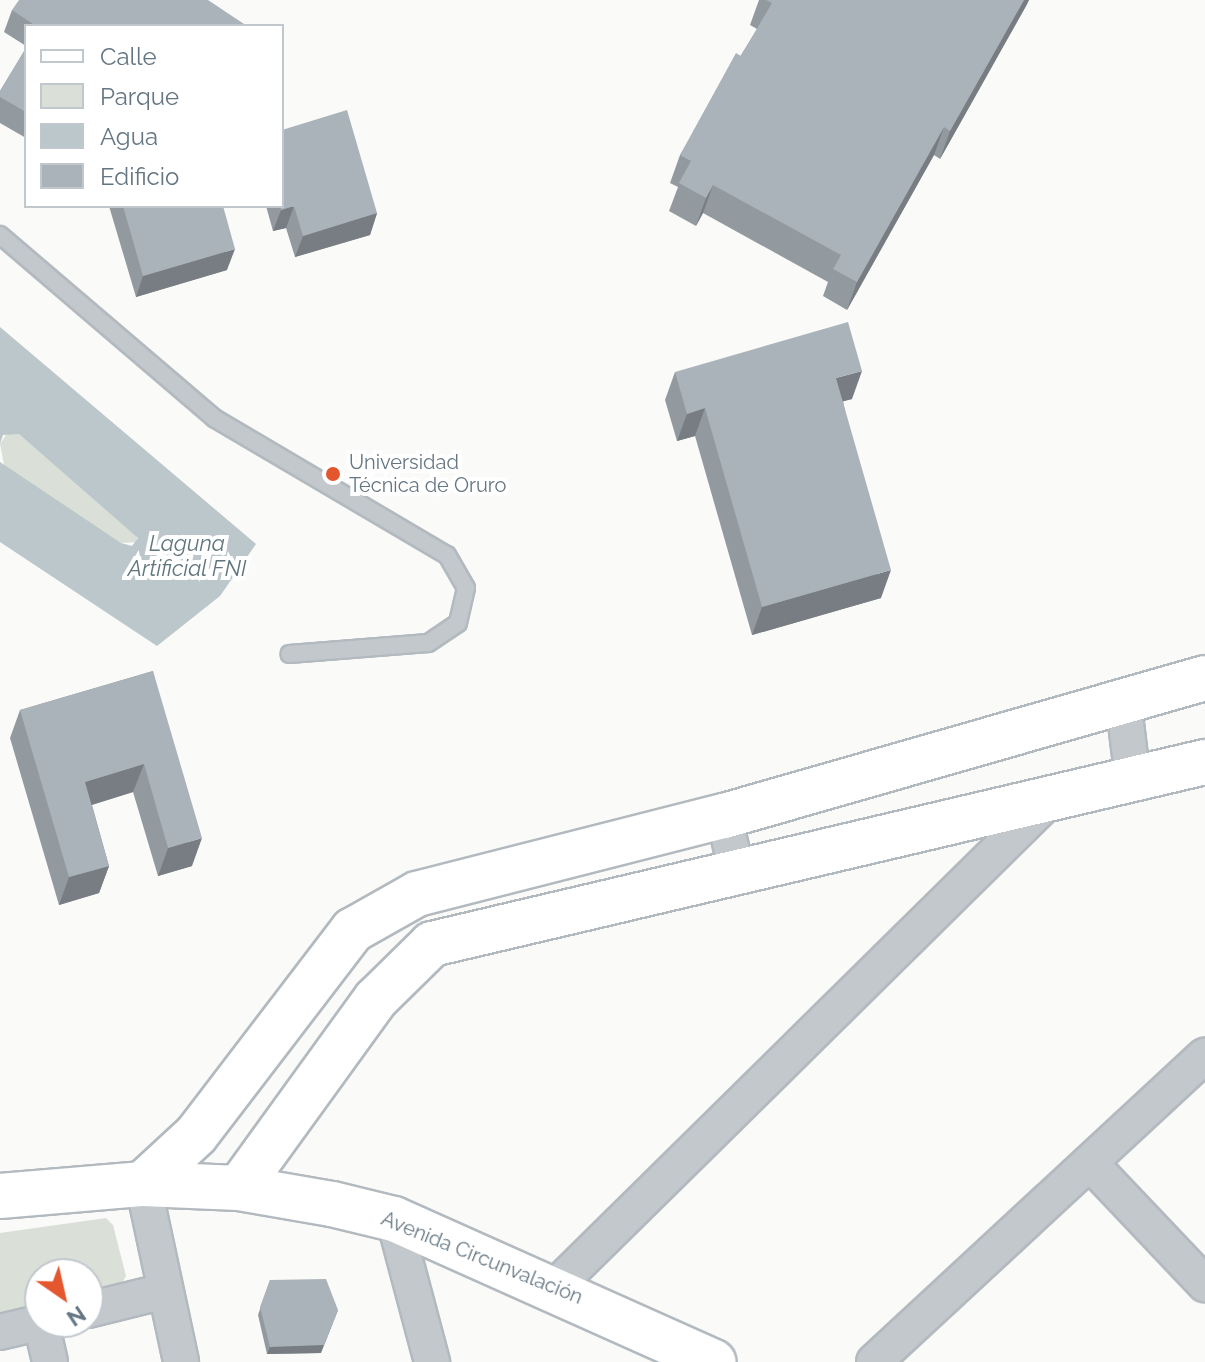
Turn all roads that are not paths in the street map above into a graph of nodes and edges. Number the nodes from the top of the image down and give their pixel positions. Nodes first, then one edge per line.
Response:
1 (0, 235) edge
2 (289, 654) dead end
3 (1205, 678) edge
4 (1123, 699) junction
5 (1205, 762) edge
6 (1133, 780) junction
7 (1047, 802) junction
8 (724, 816) junction
9 (736, 869) junction
10 (1205, 1056) edge
11 (1091, 1164) junction
12 (143, 1184) junction
13 (239, 1188) junction
14 (0, 1196) edge
15 (394, 1219) junction
16 (1205, 1284) edge
17 (555, 1287) junction
18 (164, 1291) junction
19 (104, 1306) edge
20 (24, 1326) edge
21 (0, 1332) edge
22 (45, 1338) edge
23 (707, 1360) edge
24 (50, 1362) edge
25 (181, 1362) edge
26 (432, 1362) edge
27 (874, 1362) edge

1 - 2 lane
3 - 4 street
4 - 6 street
4 - 8 street
5 - 6 street
6 - 7 street
7 - 9 street
7 - 17 street
8 - 9 street
8 - 12 street
9 - 13 street
10 - 11 street
11 - 16 street
11 - 27 street
12 - 13 street, Avenida Circunvalación
12 - 14 street, Avenida Circunvalación
12 - 18 street
13 - 15 street, Avenida Circunvalación
15 - 17 street, Avenida Circunvalación
15 - 26 street
17 - 23 street, Avenida Circunvalación
18 - 19 street
18 - 25 street
20 - 21 street
22 - 24 street

